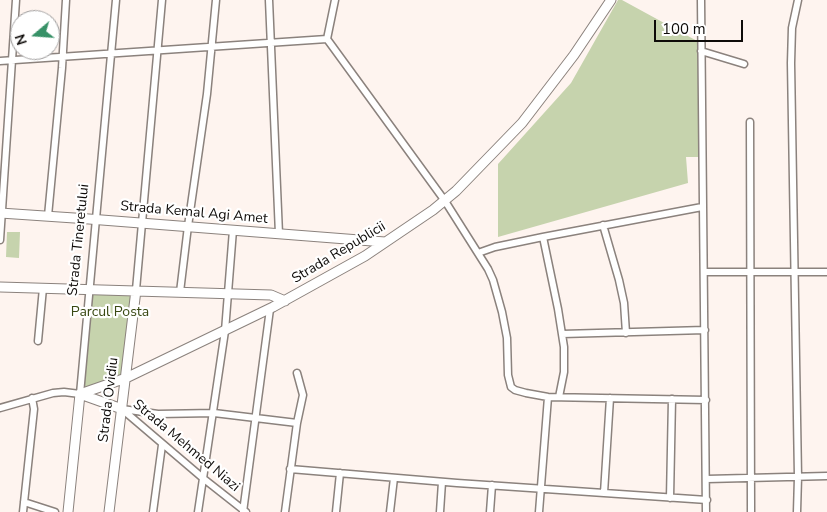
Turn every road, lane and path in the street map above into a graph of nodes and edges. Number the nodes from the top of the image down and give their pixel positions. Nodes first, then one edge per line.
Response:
1 (66, 0) edge
2 (116, 0) edge
3 (162, 0) edge
4 (216, 0) edge
5 (269, 0) edge
6 (335, 0) edge
7 (611, 0) edge
8 (701, 0) edge
9 (798, 0) edge
10 (328, 39) junction
11 (271, 43) junction
12 (212, 48) junction
13 (157, 51) junction
14 (701, 51) junction
15 (111, 54) junction
16 (62, 57) junction
17 (12, 60) joint
18 (0, 61) edge
19 (744, 64) dead end
20 (750, 122) dead end
21 (445, 201) junction
22 (702, 207) junction
23 (1, 213) edge
24 (48, 216) junction
25 (95, 219) junction
26 (142, 223) junction
27 (603, 225) junction
28 (188, 226) junction
29 (233, 230) junction
30 (279, 234) junction
31 (542, 237) junction
32 (0, 240) edge
33 (385, 242) junction
34 (478, 253) junction
35 (704, 272) junction
36 (749, 272) junction
37 (795, 272) junction
38 (827, 272) edge
39 (0, 287) edge
40 (43, 288) junction
41 (88, 289) junction
42 (136, 290) junction
43 (180, 292) junction
44 (228, 294) junction
45 (285, 301) junction
46 (270, 309) junction
47 (705, 330) junction
48 (224, 331) junction
49 (626, 333) junction
50 (562, 334) junction
51 (38, 341) dead end
52 (297, 373) dead end
53 (126, 378) junction
54 (80, 394) junction
55 (548, 397) junction
56 (559, 397) junction
57 (32, 398) junction
58 (610, 398) junction
59 (672, 400) junction
60 (706, 400) junction
61 (0, 408) edge
62 (122, 410) junction
63 (214, 412) junction
64 (256, 419) junction
65 (134, 420) junction
66 (297, 423) junction
67 (120, 424) junction
68 (162, 445) junction
69 (290, 469) junction
70 (340, 473) junction
71 (827, 476) edge
72 (798, 477) junction
73 (394, 478) junction
74 (752, 478) junction
75 (204, 479) junction
76 (707, 479) junction
77 (442, 482) junction
78 (492, 485) junction
79 (541, 488) junction
80 (604, 493) junction
81 (670, 498) junction
82 (707, 500) junction
83 (24, 502) junction
84 (244, 511) edge
85 (23, 512) edge
86 (56, 512) edge
87 (68, 512) edge
88 (109, 512) edge
89 (153, 512) edge
90 (198, 512) edge
91 (285, 512) edge
92 (336, 512) edge
93 (390, 512) edge
94 (440, 512) edge
95 (490, 512) edge
96 (539, 512) edge
97 (706, 512) edge
98 (751, 512) edge
99 (797, 512) edge

1 - 16 street
2 - 15 street, Strada Tineretului
3 - 13 street
4 - 12 street
5 - 11 street
6 - 10 street
7 - 21 main road, Strada Republicii
8 - 14 street
9 - 37 street
10 - 11 street
10 - 21 street
11 - 12 street
11 - 30 street
12 - 13 street
12 - 28 street
13 - 15 street
13 - 26 street
14 - 19 street
14 - 22 street
15 - 16 street
15 - 25 street, Strada Tineretului
16 - 24 street
17 - 18 street
17 - 23 street
20 - 36 street
21 - 33 main road, Strada Republicii
21 - 34 street
22 - 27 street
22 - 35 street
23 - 24 main road, Strada Kemal Agi Amet
23 - 32 street
24 - 25 main road, Strada Kemal Agi Amet
25 - 26 main road, Strada Kemal Agi Amet
25 - 41 street, Strada Tineretului
26 - 28 main road, Strada Kemal Agi Amet
26 - 42 street
27 - 31 street
27 - 49 street
28 - 29 main road, Strada Kemal Agi Amet
28 - 43 street
29 - 30 main road, Strada Kemal Agi Amet
29 - 44 street
30 - 33 main road, Strada Kemal Agi Amet
31 - 34 street
31 - 50 street
33 - 45 main road, Strada Republicii
34 - 55 street
35 - 36 street
35 - 47 street
36 - 37 street
36 - 74 street
37 - 38 street
37 - 72 street
39 - 40 main road
40 - 41 main road
40 - 51 street
41 - 42 main road
41 - 54 street, Strada Tineretului
42 - 43 main road
42 - 53 main road, Strada Ovidiu
43 - 44 main road
44 - 45 main road
44 - 48 street
45 - 46 main road, Strada Republicii
46 - 48 main road, Strada Republicii
46 - 64 street
47 - 49 street
47 - 60 street
48 - 53 main road, Strada Republicii
48 - 63 street
49 - 50 street
50 - 56 street
52 - 66 street
53 - 54 main road, Strada Republicii
53 - 62 main road, Strada Ovidiu
54 - 57 street, Strada Republicii
54 - 62 main road, Strada Mehmed Niazi
54 - 87 main road, Strada Tineretului
55 - 56 street
55 - 79 street
56 - 58 street
57 - 61 street, Strada Republicii
57 - 83 street
58 - 59 street
58 - 80 street
59 - 60 street
59 - 81 street
60 - 76 street
62 - 63 street
62 - 65 street, Strada Mehmed Niazi
62 - 67 main road, Strada Ovidiu
63 - 64 street
63 - 75 street
64 - 66 street
64 - 84 street
65 - 67 street
65 - 68 street, Strada Mehmed Niazi
66 - 69 street
67 - 88 main road, Strada Ovidiu
68 - 75 street, Strada Mehmed Niazi
68 - 89 street
69 - 70 street
69 - 91 street
70 - 73 street
70 - 92 street
71 - 72 street
72 - 74 street
72 - 99 street
73 - 77 street
73 - 93 street
74 - 76 street
74 - 98 street
75 - 84 street, Strada Mehmed Niazi
75 - 90 street
76 - 82 street
77 - 78 street
77 - 94 street
78 - 79 street
78 - 95 street
79 - 80 street
79 - 96 street
80 - 81 street
81 - 82 street
82 - 97 street
83 - 85 street
83 - 86 street

